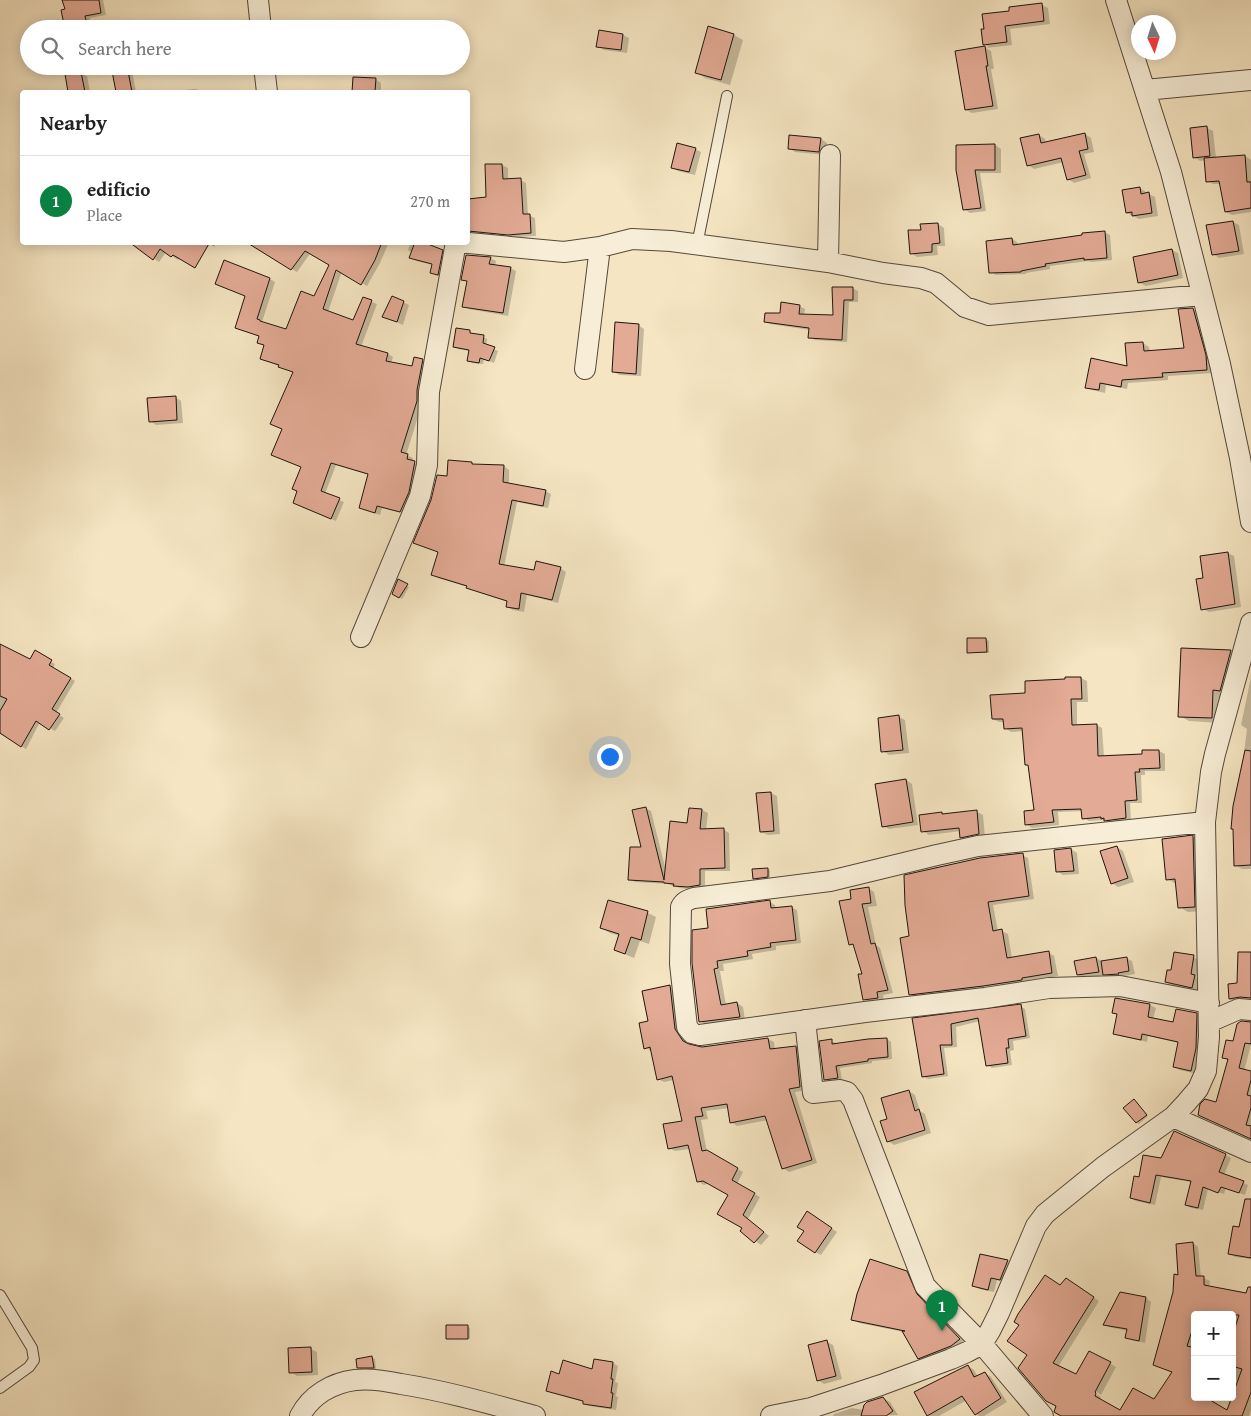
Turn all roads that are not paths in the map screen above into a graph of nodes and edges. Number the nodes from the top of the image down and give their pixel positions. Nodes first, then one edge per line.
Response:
1 (258, 0) edge
2 (1116, 0) edge
3 (260, 20) edge
4 (265, 75) edge
5 (1251, 80) edge
6 (267, 90) edge
7 (1145, 90) junction
8 (727, 96) dead end
9 (830, 155) dead end
10 (470, 243) edge
11 (456, 245) edge
12 (697, 245) junction
13 (600, 247) junction
14 (828, 262) junction
15 (1202, 295) junction
16 (585, 369) dead end
17 (1251, 522) edge
18 (1251, 622) edge
19 (361, 637) dead end
20 (1205, 822) junction
21 (1251, 1010) edge
22 (1209, 1012) junction
23 (805, 1020) junction
24 (1173, 1117) junction
25 (1251, 1152) edge
26 (0, 1295) edge
27 (982, 1344) junction
28 (0, 1388) edge
29 (300, 1416) edge
30 (535, 1416) edge
31 (771, 1416) edge
32 (1043, 1416) edge

1 - 3 street
2 - 7 street
4 - 6 street
5 - 7 street
7 - 15 street
8 - 12 lane
9 - 14 street
10 - 13 street
11 - 19 street
12 - 13 street
12 - 14 street
13 - 16 street
14 - 15 street
15 - 17 street
18 - 20 street
20 - 22 street
20 - 23 street
21 - 22 street
22 - 23 street
22 - 24 street
23 - 27 street
24 - 25 street
24 - 27 street
26 - 28 lane
27 - 31 street
27 - 32 street
29 - 30 street

